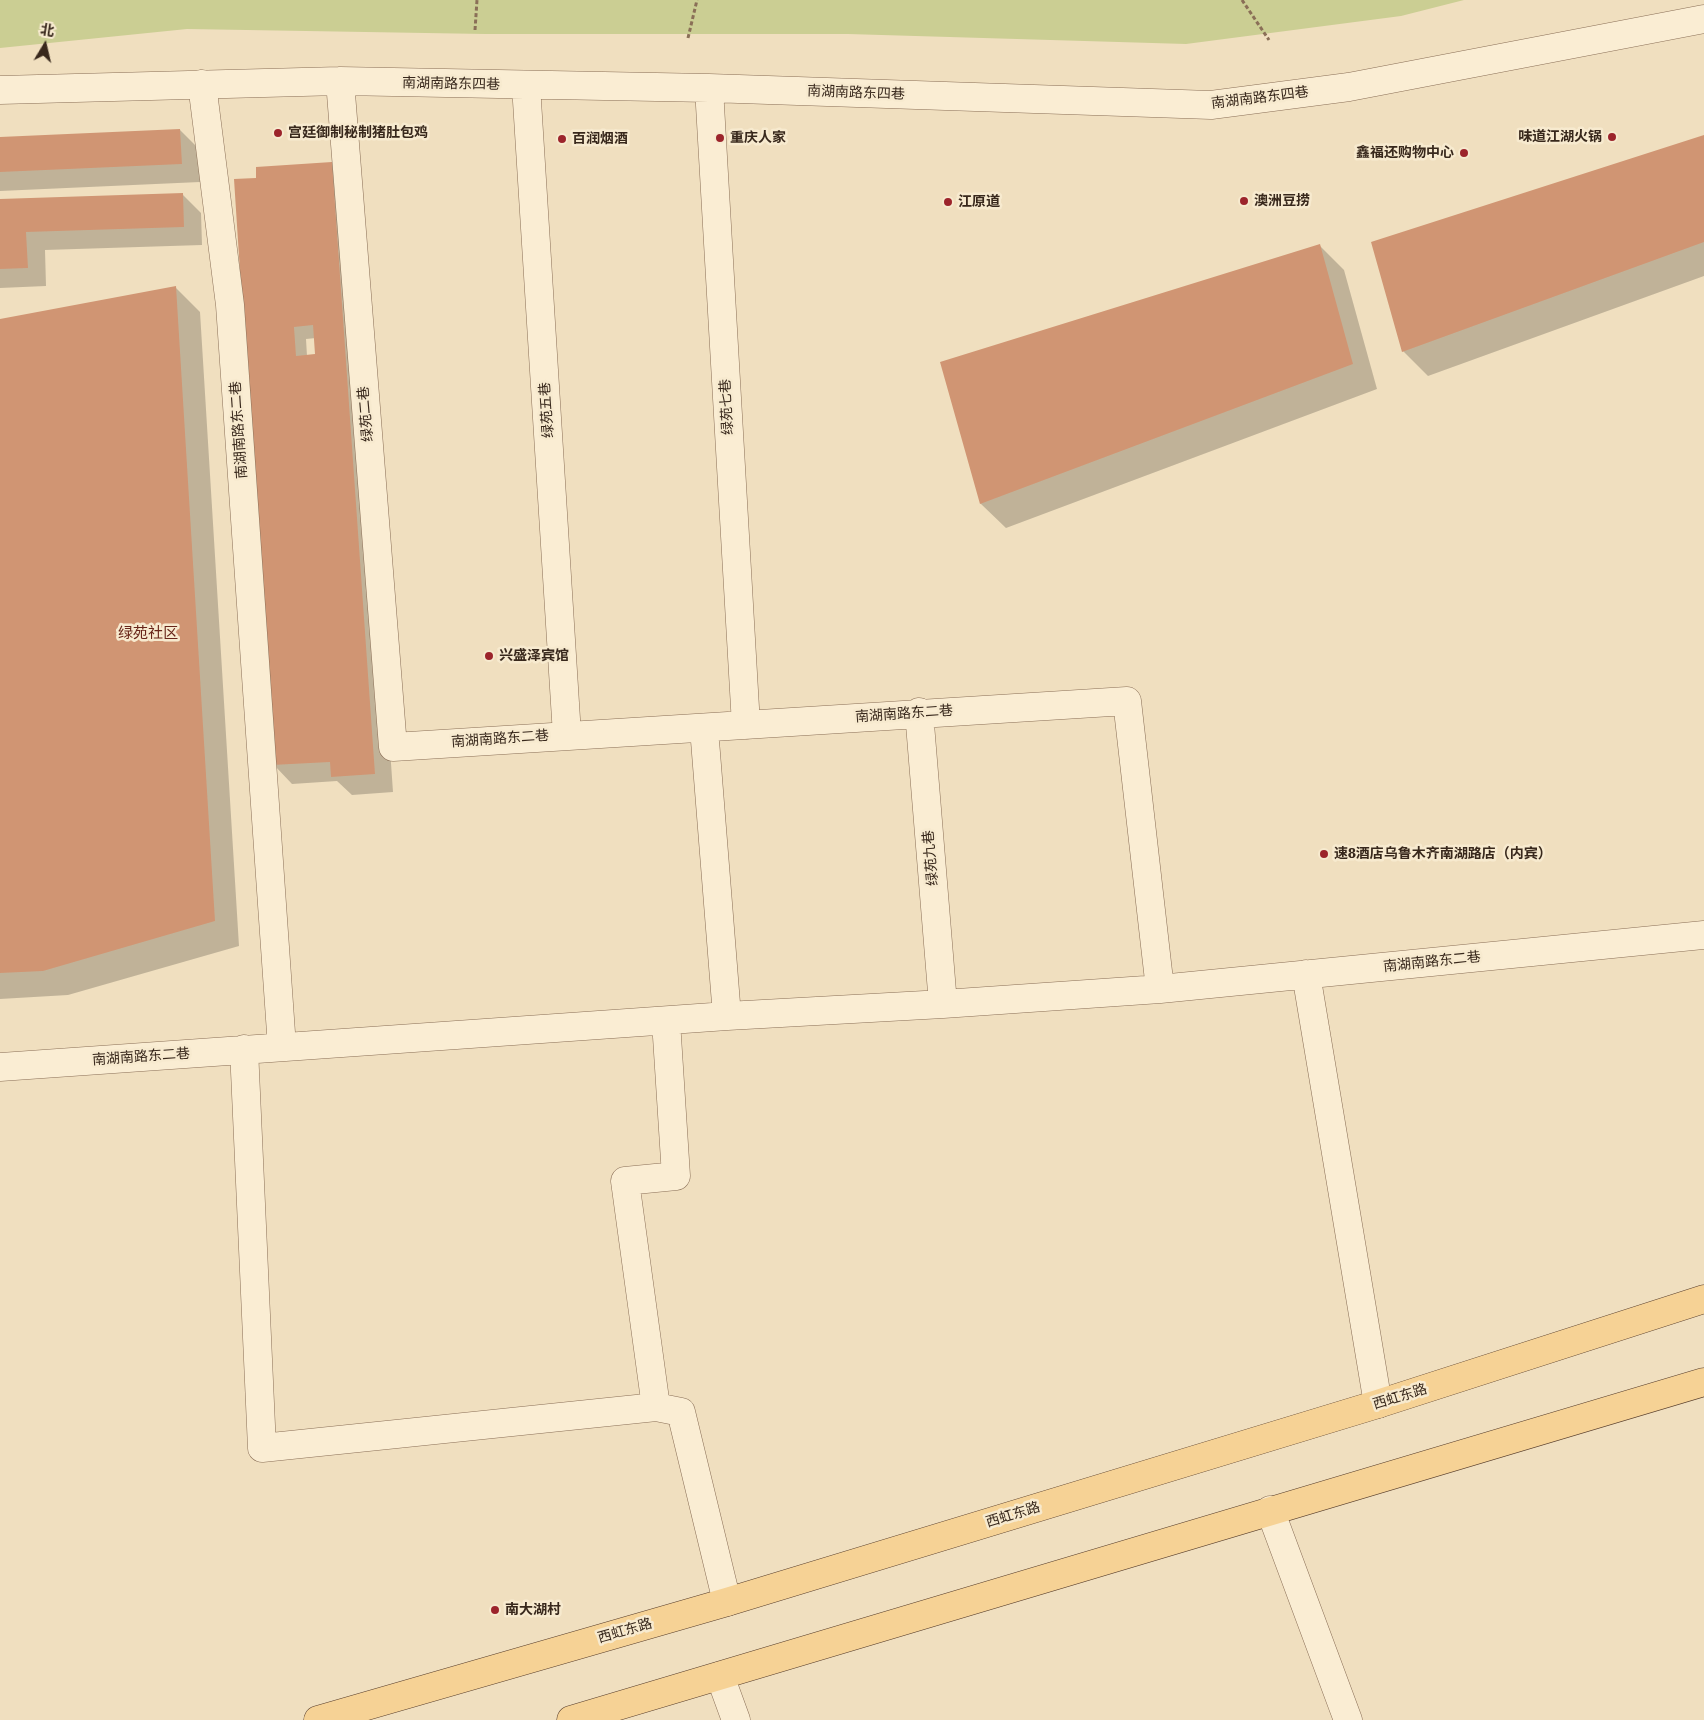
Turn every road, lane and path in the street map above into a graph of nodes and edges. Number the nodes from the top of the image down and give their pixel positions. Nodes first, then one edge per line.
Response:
1 (477, 0) edge
2 (697, 0) edge
3 (1242, 0) edge
4 (1704, 19) edge
5 (474, 30) dead end
6 (688, 38) dead end
7 (1269, 40) dead end
8 (340, 81) junction
9 (202, 84) junction
10 (526, 85) junction
11 (709, 88) junction
12 (0, 90) edge
13 (919, 712) junction
14 (746, 725) junction
15 (704, 728) junction
16 (567, 735) junction
17 (392, 747) joint
18 (1704, 935) edge
19 (1306, 974) junction
20 (1160, 988) junction
21 (943, 1004) junction
22 (727, 1016) junction
23 (666, 1021) junction
24 (282, 1047) junction
25 (244, 1049) junction
26 (0, 1067) edge
27 (1704, 1299) edge
28 (1704, 1382) edge
29 (1378, 1404) junction
30 (656, 1407) junction
31 (1270, 1510) junction
32 (727, 1602) junction
33 (720, 1676) junction
34 (318, 1720) edge
35 (571, 1720) edge
36 (736, 1720) edge
37 (1348, 1720) edge

1 - 5 path
2 - 6 path
3 - 7 path
4 - 11 street, 南湖南路东四巷
8 - 9 street, 南湖南路东四巷
8 - 10 street, 南湖南路东四巷
8 - 17 street, 绿苑二巷
9 - 12 street, 南湖南路东四巷
9 - 24 street, 南湖南路东二巷
10 - 11 street, 南湖南路东四巷
10 - 16 street, 绿苑五巷
11 - 14 street, 绿苑七巷
13 - 14 street, 南湖南路东二巷
13 - 20 street, 南湖南路东二巷
13 - 21 street, 绿苑九巷
14 - 15 street, 南湖南路东二巷
15 - 16 street, 南湖南路东二巷
15 - 22 street
16 - 17 street, 南湖南路东二巷
18 - 19 street, 南湖南路东二巷
19 - 20 street, 南湖南路东二巷
19 - 29 street
20 - 21 street, 南湖南路东二巷
21 - 22 street, 南湖南路东二巷
22 - 23 street, 南湖南路东二巷
23 - 24 street, 南湖南路东二巷
23 - 30 street
24 - 25 street, 南湖南路东二巷
25 - 26 street, 南湖南路东二巷
25 - 30 street
27 - 29 main road, 西虹东路
28 - 31 main road
29 - 32 main road, 西虹东路
30 - 32 street
31 - 33 main road
31 - 37 street
32 - 34 main road, 西虹东路
33 - 35 main road
33 - 36 street

